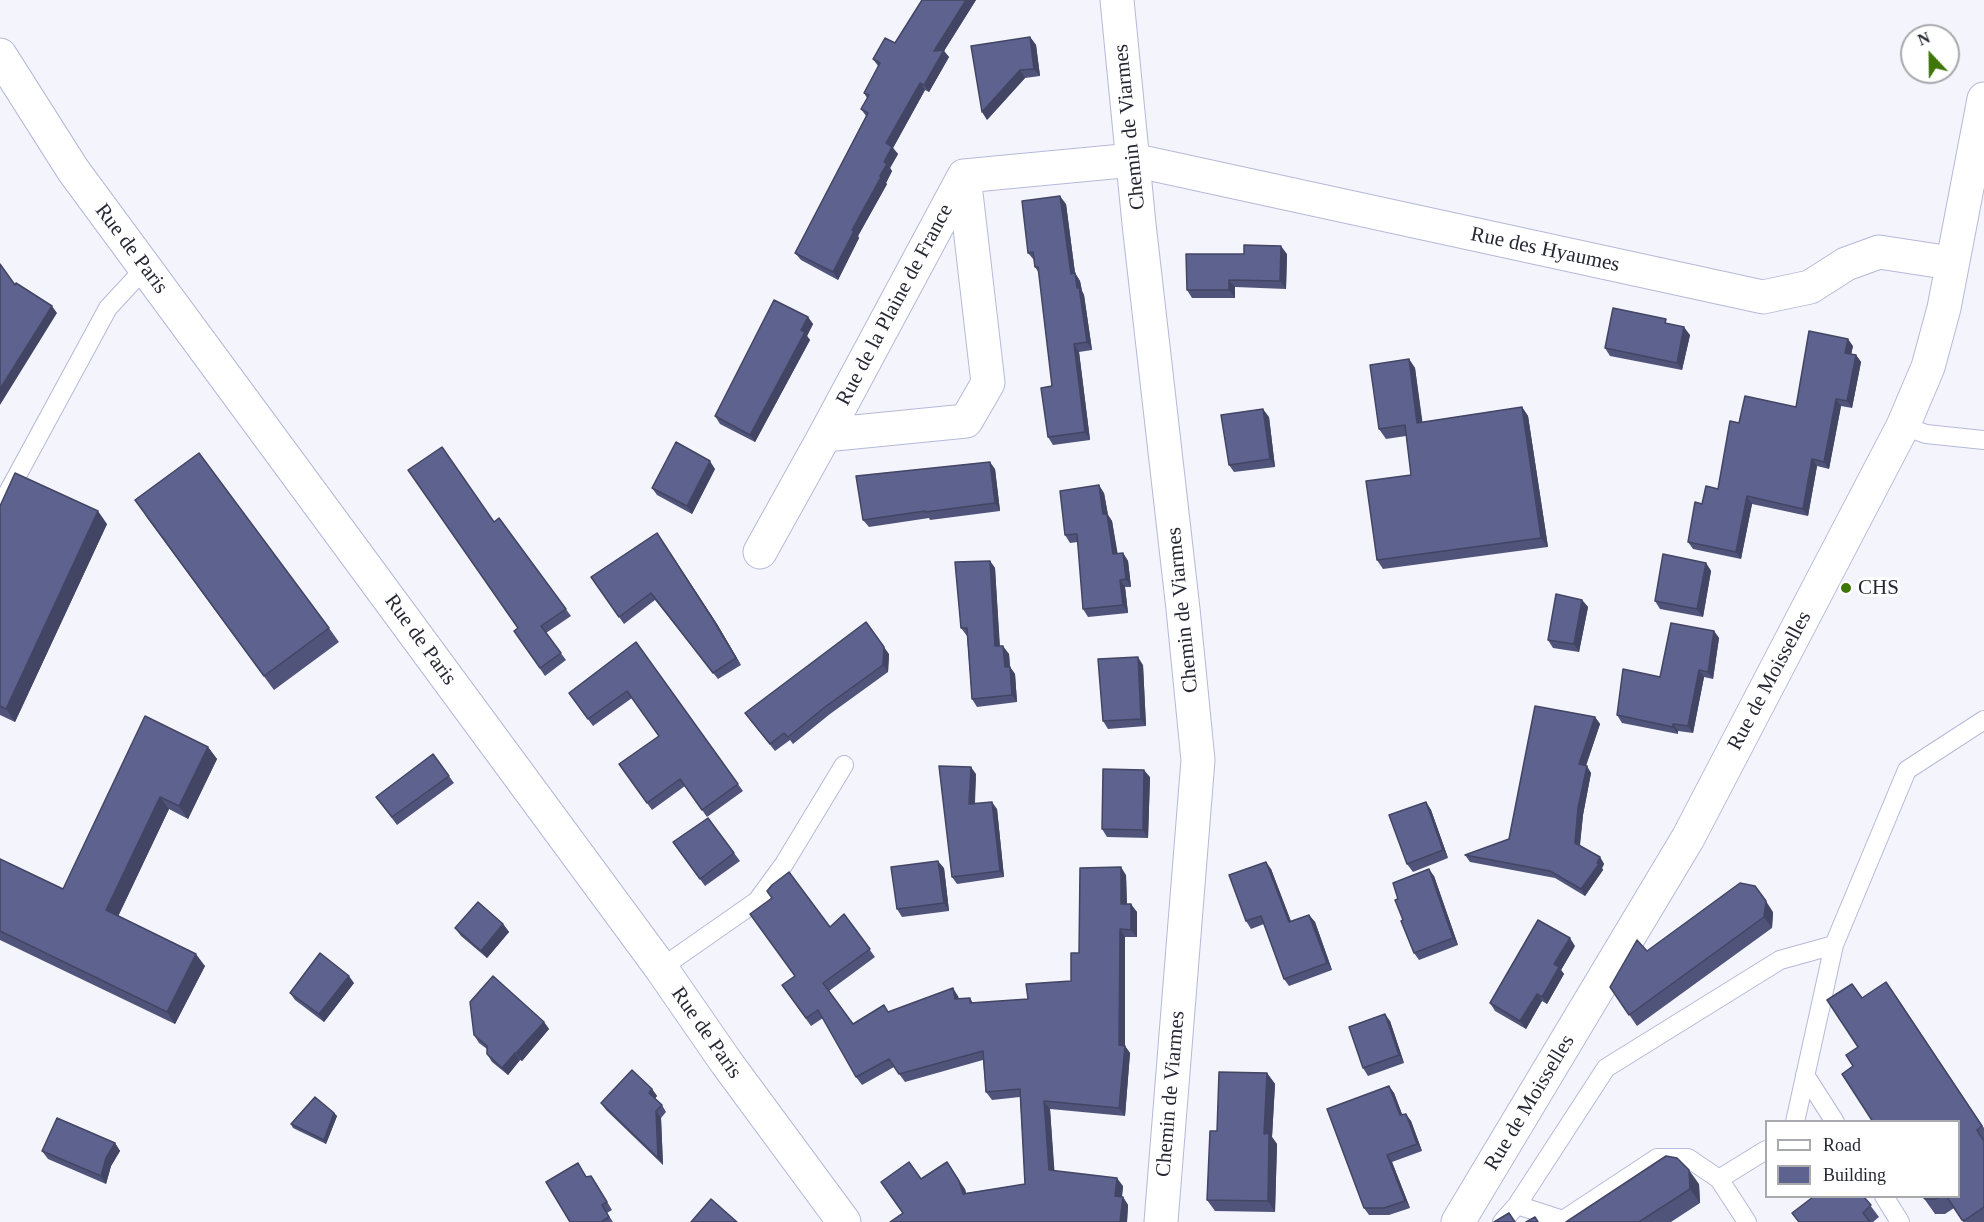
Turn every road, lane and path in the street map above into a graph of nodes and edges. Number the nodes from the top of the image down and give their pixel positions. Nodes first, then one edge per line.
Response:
1 (1117, 0) edge
2 (0, 55) edge
3 (1984, 99) edge
4 (1133, 160) junction
5 (964, 176) junction
6 (1951, 263) junction
7 (145, 268) junction
8 (1904, 426) junction
9 (825, 435) junction
10 (1984, 440) edge
11 (0, 507) edge
12 (760, 552) dead end
13 (1984, 720) edge
14 (844, 765) dead end
15 (1834, 945) junction
16 (661, 968) junction
17 (1805, 1075) junction
18 (1795, 1120) edge
19 (1834, 1120) edge
20 (1765, 1151) edge
21 (1719, 1179) junction
22 (1885, 1198) edge
23 (1517, 1205) junction
24 (844, 1222) edge
25 (1161, 1222) edge
26 (1458, 1222) edge
27 (1502, 1222) edge
28 (1747, 1222) edge
29 (1900, 1222) edge

1 - 4 street, Chemin de Viarmes
2 - 7 street, Rue de Paris
3 - 6 street, Rue de Moisselles
4 - 5 street
4 - 6 street, Rue des Hyaumes
4 - 25 street, Chemin de Viarmes
5 - 9 street, Rue de la Plaine de France
5 - 9 street, Rue de la Plaine de France
6 - 8 street, Rue de Moisselles
7 - 11 lane
7 - 16 street, Rue de Paris
8 - 10 lane
8 - 26 street, Rue de Moisselles
9 - 12 street, Rue de la Plaine de France
13 - 15 lane
14 - 16 lane
15 - 17 lane
15 - 23 lane
16 - 24 street, Rue de Paris
17 - 18 lane
17 - 19 lane
20 - 21 lane
21 - 23 lane
21 - 28 lane
22 - 29 lane
23 - 27 lane

